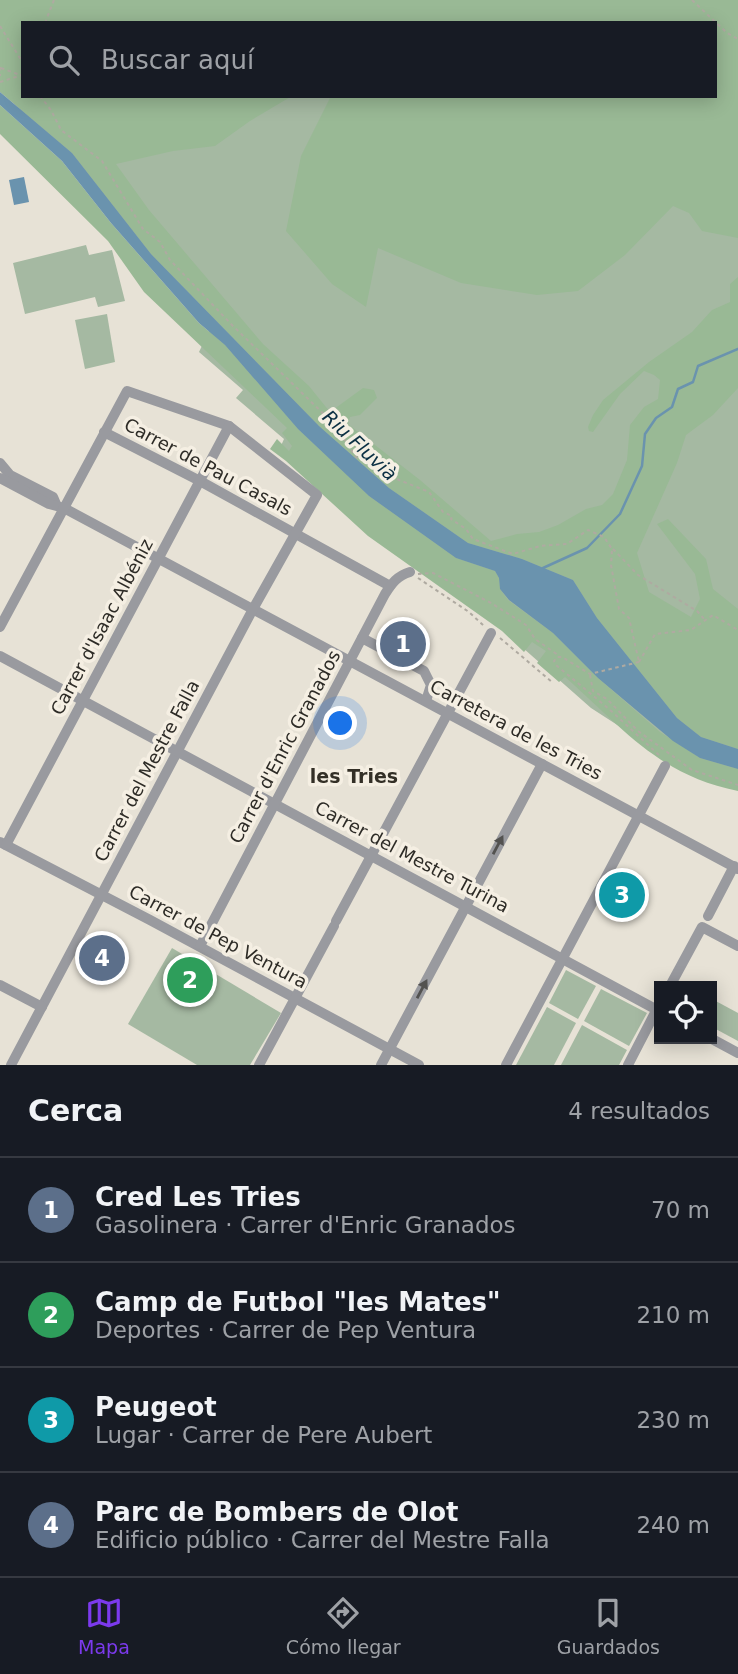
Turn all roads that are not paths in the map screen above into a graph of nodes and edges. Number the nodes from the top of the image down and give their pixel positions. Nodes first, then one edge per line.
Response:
1 (229, 426) junction
2 (104, 432) junction
3 (0, 463) edge
4 (0, 478) edge
5 (200, 481) junction
6 (60, 506) junction
7 (295, 534) junction
8 (159, 558) junction
9 (412, 573) road end
10 (390, 586) junction
11 (253, 609) junction
12 (0, 627) edge
13 (491, 633) road end
14 (362, 638) junction
15 (0, 656) edge
16 (351, 661) junction
17 (83, 701) junction
18 (426, 702) junction
19 (448, 713) junction
20 (178, 751) junction
21 (542, 764) junction
22 (665, 765) road end
23 (275, 803) junction
24 (638, 815) junction
25 (3, 843) edge
26 (372, 855) junction
27 (736, 867) edge
28 (101, 895) junction
29 (466, 906) junction
30 (708, 916) dead end
31 (200, 946) junction
32 (738, 946) edge
33 (562, 958) junction
34 (673, 981) edge
35 (0, 985) edge
36 (295, 998) junction
37 (654, 1006) edge
38 (42, 1007) junction
39 (654, 1016) edge
40 (717, 1042) edge
41 (390, 1049) junction
42 (738, 1053) edge
43 (11, 1065) edge
44 (259, 1065) edge
45 (381, 1065) edge
46 (419, 1065) edge
47 (506, 1065) edge
48 (628, 1065) edge

1 - 2 street
1 - 5 street, Carrer d'Isaac Albéniz
1 - 7 street, Carrer del Mestre Falla
2 - 5 street, Carrer de Pau Casals
2 - 6 street
3 - 6 street, Carretera de les Tries
4 - 6 street, Carretera de les Tries
5 - 7 street, Carrer de Pau Casals
5 - 8 street, Carrer d'Isaac Albéniz
6 - 8 street, Carretera de les Tries
6 - 12 street
7 - 10 street, Carrer de Pau Casals
7 - 11 street, Carrer del Mestre Falla
8 - 11 street, Carretera de les Tries
8 - 17 street, Carrer d'Isaac Albéniz
9 - 10 street, Carrer d'Enric Granados
10 - 14 street, Carrer d'Enric Granados
11 - 16 street, Carretera de les Tries
11 - 20 street, Carrer del Mestre Falla
13 - 19 street
14 - 16 street, Carrer d'Enric Granados
14 - 18 street
15 - 17 street, Carrer del Mestre Turina
16 - 18 street, Carretera de les Tries
16 - 23 street, Carrer d'Enric Granados
17 - 20 street, Carrer del Mestre Turina
17 - 25 street, Carrer d'Isaac Albéniz
18 - 19 street, Carretera de les Tries
19 - 21 street, Carretera de les Tries
19 - 26 street
20 - 23 street, Carrer del Mestre Turina
20 - 28 street, Carrer del Mestre Falla
21 - 24 street, Carretera de les Tries
29 -> 21 street
22 - 24 street
23 - 26 street, Carrer del Mestre Turina
23 - 31 street, Carrer d'Enric Granados
24 - 27 street, Carretera de les Tries
24 - 33 street
25 - 28 street, Carrer de Pep Ventura
26 - 29 street, Carrer del Mestre Turina
26 - 36 street
27 - 30 street
28 - 31 street, Carrer de Pep Ventura
28 - 38 street, Carrer del Mestre Falla
29 - 33 street, Carrer del Mestre Turina
41 -> 29 street
31 - 36 street, Carrer de Pep Ventura
32 - 34 street
33 - 37 street, Carrer del Mestre Turina
33 - 47 street
35 - 38 street
36 - 41 street, Carrer de Pep Ventura
36 - 44 street
38 - 43 street, Carrer del Mestre Falla
39 - 48 street
40 - 42 street
41 - 45 street
41 - 46 street, Carrer de Pep Ventura

